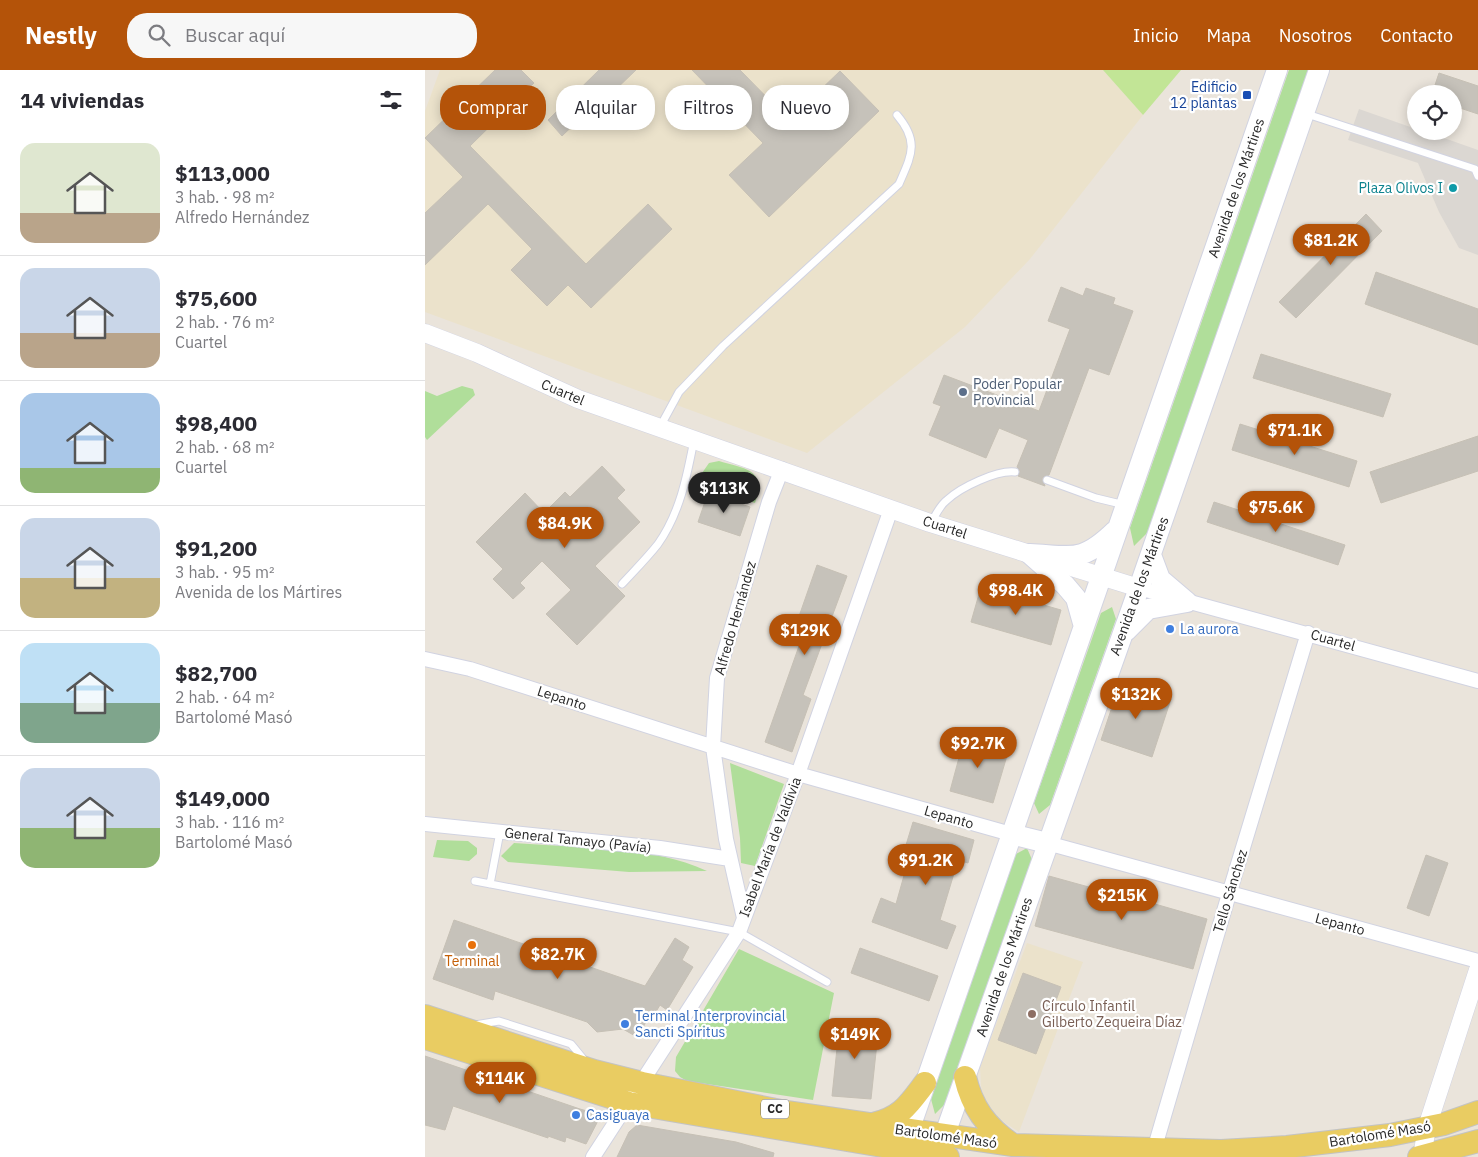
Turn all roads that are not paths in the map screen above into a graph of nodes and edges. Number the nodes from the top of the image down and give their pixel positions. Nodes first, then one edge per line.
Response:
1 (1277, 70) edge
2 (1319, 70) edge
3 (1304, 113) junction
4 (897, 115) dead end
5 (1478, 176) edge
6 (425, 333) edge
7 (660, 427) junction
8 (694, 439) junction
9 (782, 470) junction
10 (1015, 472) dead end
11 (1047, 480) dead end
12 (1126, 505) junction
13 (891, 509) junction
14 (930, 523) junction
15 (1118, 528) junction
16 (1030, 554) junction
17 (1151, 555) junction
18 (1100, 576) junction
19 (622, 584) dead end
20 (1139, 588) junction
21 (1187, 602) junction
22 (1083, 623) junction
23 (1308, 633) junction
24 (1120, 638) junction
25 (425, 659) edge
26 (1478, 681) edge
27 (713, 747) junction
28 (798, 774) junction
29 (425, 824) edge
30 (500, 832) junction
31 (1011, 834) junction
32 (1047, 843) junction
33 (730, 858) junction
34 (475, 881) dead end
35 (490, 884) junction
36 (1229, 894) junction
37 (743, 918) junction
38 (739, 932) junction
39 (1478, 961) edge
40 (1478, 970) edge
41 (827, 982) dead end
42 (425, 1016) edge
43 (425, 1038) edge
44 (965, 1077) junction
45 (641, 1083) junction
46 (925, 1083) junction
47 (629, 1102) junction
48 (1478, 1112) edge
49 (871, 1125) junction
50 (1427, 1127) junction
51 (828, 1138) junction
52 (1478, 1142) edge
53 (1013, 1145) junction
54 (904, 1146) edge
55 (1478, 1149) edge
56 (1155, 1150) junction
57 (942, 1151) edge
58 (593, 1157) edge
59 (856, 1157) edge
60 (1421, 1157) edge
61 (1468, 1157) edge

1 - 12 main road, Avenida de los Mártires
2 - 3 main road, Avenida de los Mártires
3 - 5 lane
3 - 17 main road, Avenida de los Mártires
4 - 7 lane
6 - 7 street, Cuartel
7 - 8 street, Cuartel
8 - 9 street, Cuartel
8 - 19 lane
9 - 13 street, Cuartel
9 - 27 street, Alfredo Hernández
10 - 14 lane
11 - 12 lane
12 - 15 main road, Avenida de los Mártires
13 - 14 street, Cuartel
13 - 28 street, Isabel María de Valdivia
14 - 16 street, Cuartel
15 - 16 main road
15 - 18 main road, Avenida de los Mártires
16 - 18 street, Cuartel
16 - 22 main road
17 - 20 main road, Avenida de los Mártires
17 - 21 main road
18 - 20 street, Cuartel
18 - 22 main road, Avenida de los Mártires
20 - 21 street, Cuartel
20 - 24 main road, Avenida de los Mártires
21 - 23 street, Cuartel
21 - 24 main road
22 - 31 main road, Avenida de los Mártires
23 - 26 street, Cuartel
23 - 36 street, Tello Sánchez
24 - 32 main road, Avenida de los Mártires
25 - 27 street, Lepanto
27 - 28 street, Lepanto
27 - 33 street, Alfredo Hernández
28 - 31 street, Lepanto
28 - 37 street, Isabel María de Valdivia
29 - 30 street, General Tamayo (Pavía)
30 - 33 street, General Tamayo (Pavía)
30 - 35 lane
31 - 32 main road, Lepanto
31 - 46 main road, Avenida de los Mártires
32 - 36 street, Lepanto
32 - 44 main road, Avenida de los Mártires
33 - 37 street, Alfredo Hernández
34 - 35 lane
35 - 38 lane
36 - 39 street, Lepanto
36 - 56 street, Tello Sánchez
37 - 38 street, Isabel María de Valdivia
38 - 41 lane
38 - 45 street, Isabel María de Valdivia
40 - 50 street
42 - 45 main road, Bartolomé Masó / CC
43 - 47 main road, Bartolomé Masó / CC
44 - 53 main road
44 - 57 main road, Avenida de los Mártires
45 - 47 street, Isabel María de Valdivia
45 - 49 main road, Bartolomé Masó / CC
46 - 49 main road
46 - 54 main road, Avenida de los Mártires
47 - 51 main road, Bartolomé Masó / CC
47 - 58 street, Isabel María de Valdivia
48 - 50 main road, Bartolomé Masó / CC
49 - 54 main road, Bartolomé Masó / CC
50 - 56 main road, Bartolomé Masó / CC
50 - 60 street
51 - 54 main road, Bartolomé Masó / CC
51 - 59 main road
52 - 60 main road, Bartolomé Masó
53 - 56 main road, Bartolomé Masó / CC
53 - 57 main road, Bartolomé Masó / CC
54 - 57 main road, CC
55 - 61 main road

